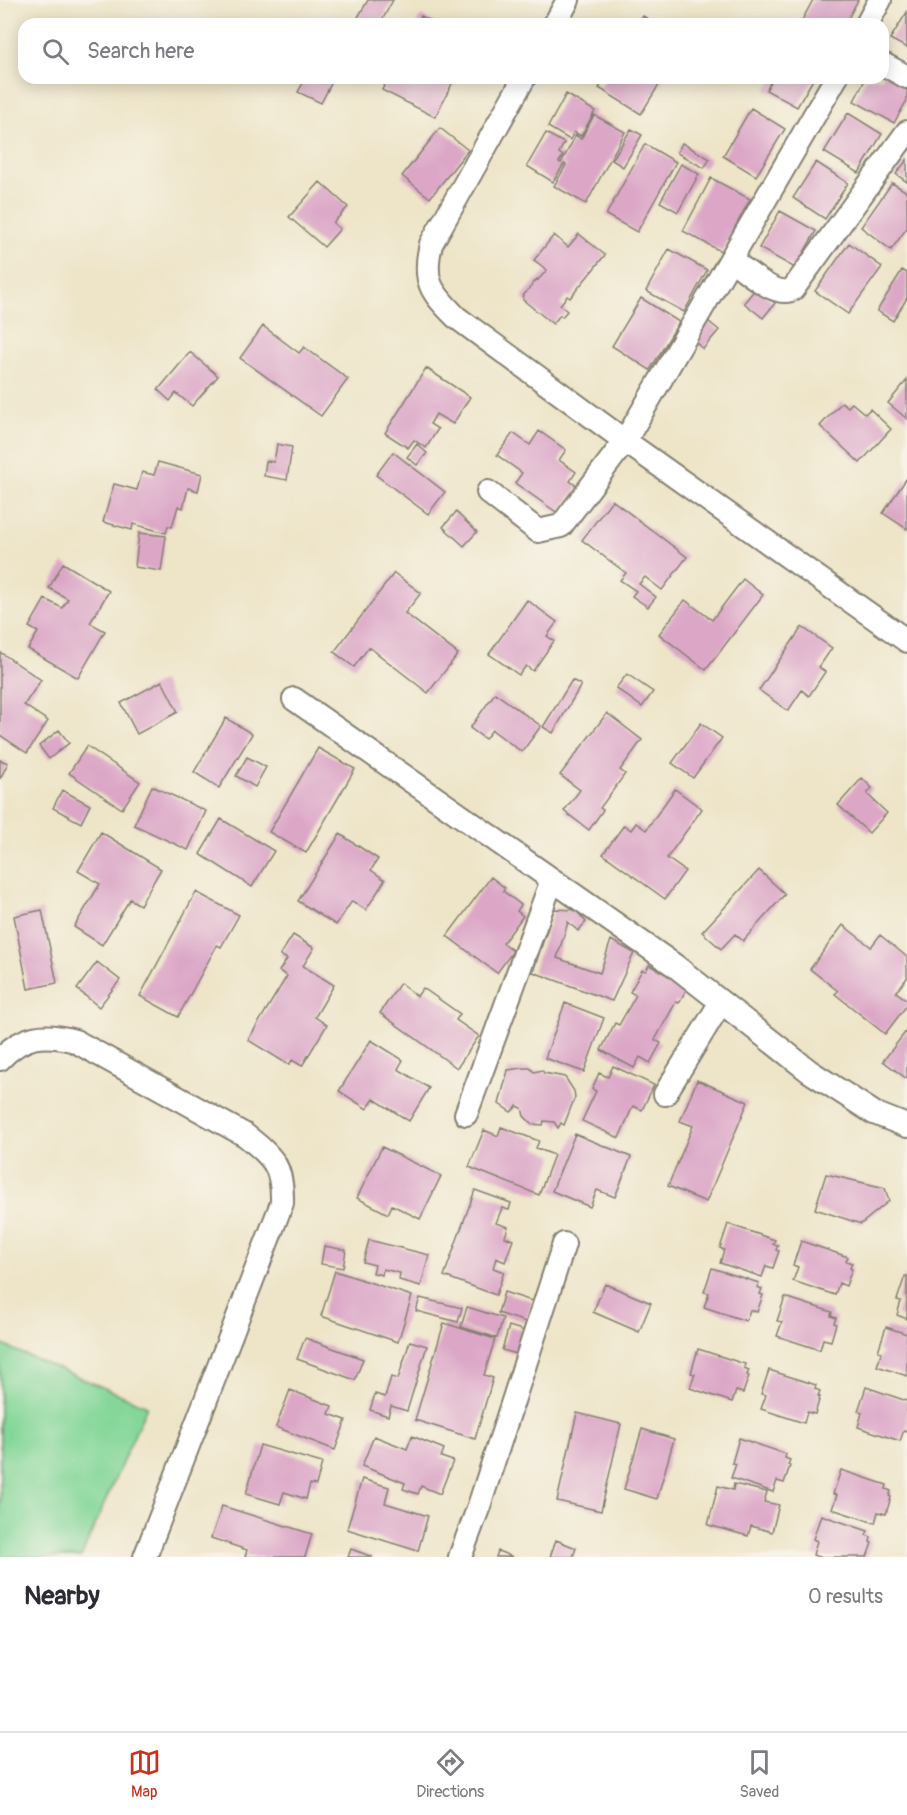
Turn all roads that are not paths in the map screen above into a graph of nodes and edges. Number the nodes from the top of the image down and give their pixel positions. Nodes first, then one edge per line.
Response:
1 (568, 0) edge
2 (880, 0) edge
3 (558, 18) edge
4 (870, 18) edge
5 (889, 67) edge
6 (907, 77) edge
7 (521, 84) edge
8 (833, 84) edge
9 (907, 132) edge
10 (732, 260) junction
11 (625, 441) junction
12 (488, 492) dead end
13 (907, 641) edge
14 (294, 699) dead end
15 (552, 880) junction
16 (721, 1002) junction
17 (0, 1059) edge
18 (665, 1094) dead end
19 (466, 1114) dead end
20 (907, 1126) edge
21 (564, 1244) dead end
22 (145, 1557) edge
23 (460, 1557) edge

1 - 3 street
2 - 4 street
5 - 6 street
7 - 11 street
8 - 10 street
9 - 10 street
10 - 11 street
11 - 12 street
11 - 13 street
14 - 15 street
15 - 16 street
15 - 19 street
16 - 18 street
16 - 20 street
17 - 22 street
21 - 23 street

